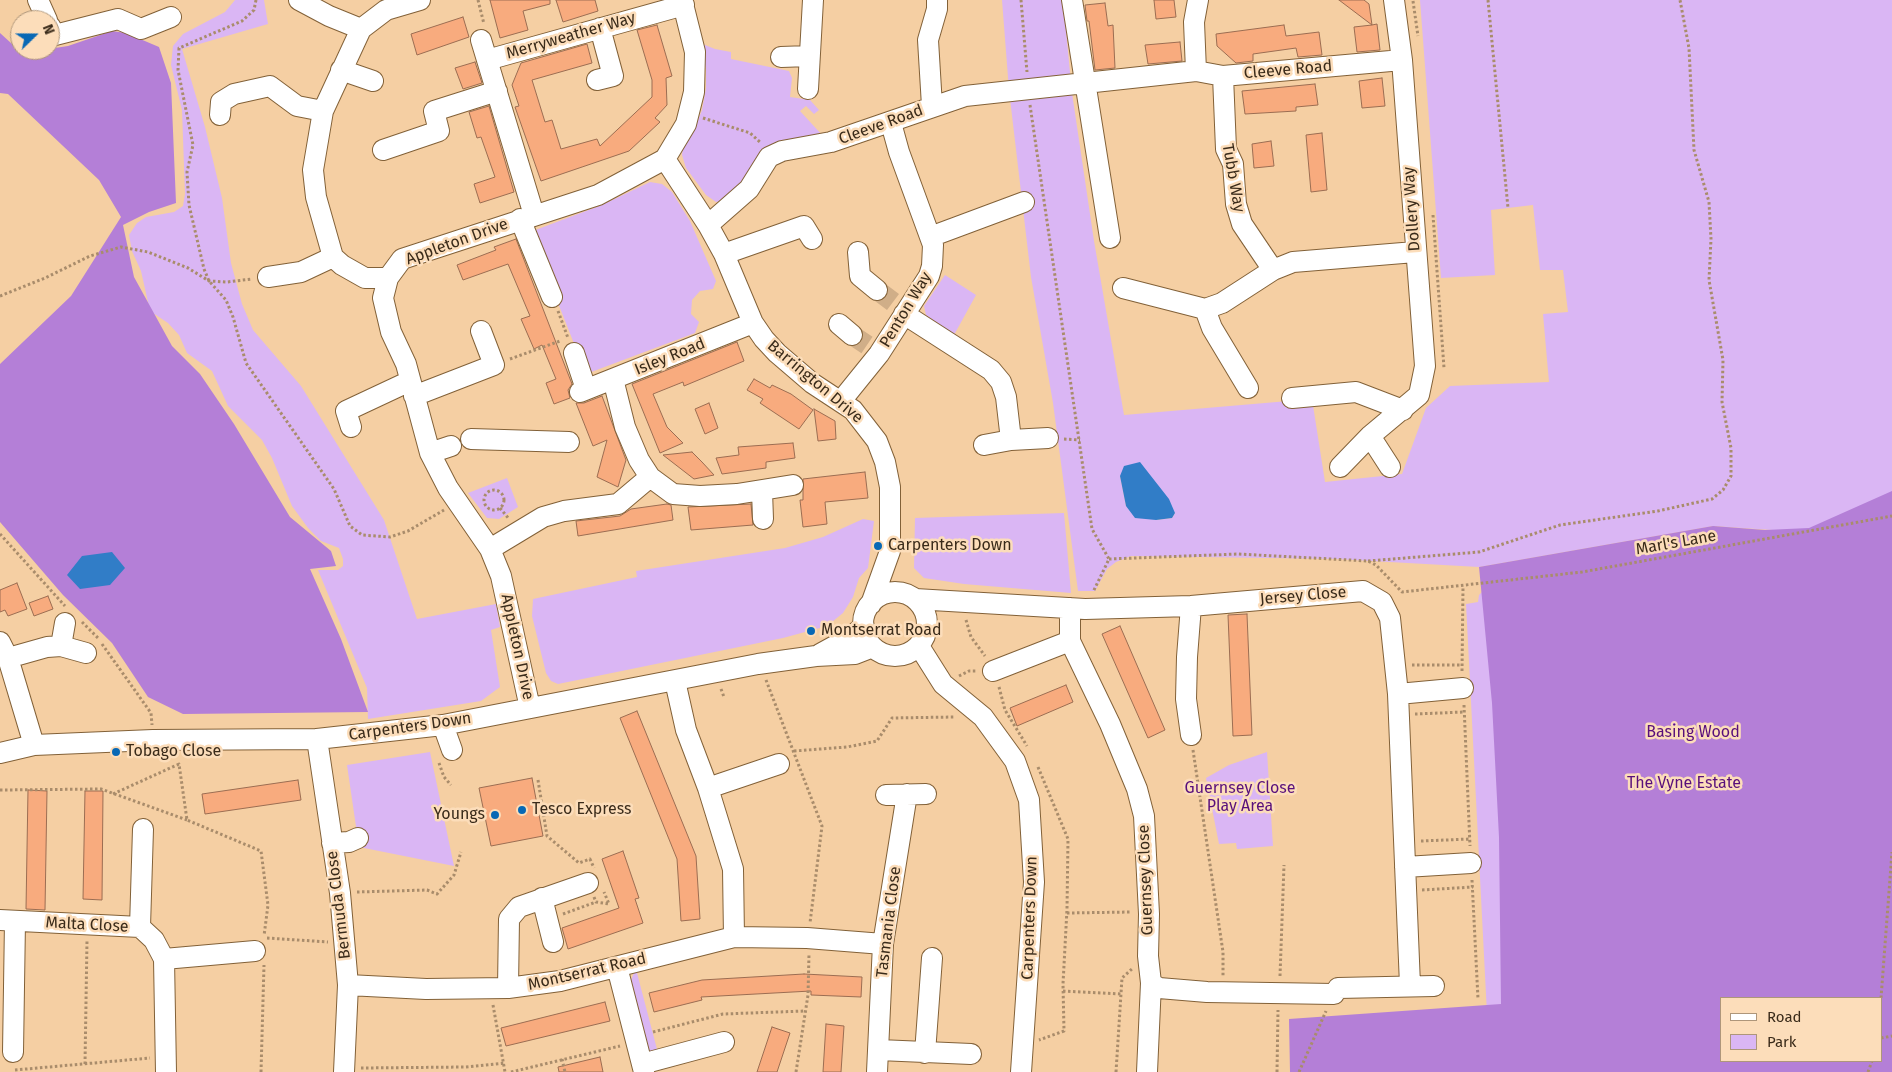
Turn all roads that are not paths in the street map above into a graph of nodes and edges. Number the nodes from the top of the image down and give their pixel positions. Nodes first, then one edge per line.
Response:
1 (299, 0) edge
2 (420, 0) edge
3 (813, 0) edge
4 (937, 0) edge
5 (1072, 0) edge
6 (1198, 0) edge
7 (1394, 0) edge
8 (683, 2) edge
9 (171, 17) dead end
10 (600, 28) junction
11 (362, 29) junction
12 (60, 34) edge
13 (481, 40) road end
14 (809, 56) junction
15 (781, 57) dead end
16 (488, 60) junction
17 (1402, 60) junction
18 (341, 70) junction
19 (1196, 70) junction
20 (1223, 76) junction
21 (597, 80) dead end
22 (373, 81) dead end
23 (1084, 81) junction
24 (808, 89) dead end
25 (496, 91) junction
26 (932, 106) junction
27 (323, 111) junction
28 (220, 115) dead end
29 (892, 123) junction
30 (383, 150) dead end
31 (666, 159) junction
32 (1024, 202) dead end
33 (527, 217) junction
34 (708, 225) junction
35 (930, 237) junction
36 (1110, 238) dead end
37 (812, 239) dead end
38 (858, 252) dead end
39 (1415, 252) junction
40 (724, 254) junction
41 (334, 257) junction
42 (1274, 270) junction
43 (268, 277) road end
44 (388, 278) junction
45 (1123, 288) dead end
46 (877, 290) tunnel mouth
47 (552, 297) road end
48 (1205, 308) junction
49 (901, 310) junction
50 (753, 324) junction
51 (481, 331) dead end
52 (571, 346) road end
53 (613, 379) junction
54 (412, 388) junction
55 (1248, 388) dead end
56 (1292, 398) dead end
57 (841, 402) junction
58 (1402, 410) junction
59 (350, 427) dead end
60 (1370, 436) junction
61 (1048, 438) dead end
62 (472, 439) dead end
63 (1012, 440) junction
64 (569, 442) dead end
65 (984, 445) dead end
66 (451, 446) dead end
67 (430, 453) junction
68 (1340, 467) dead end
69 (1390, 467) dead end
70 (650, 477) junction
71 (793, 485) dead end
72 (762, 491) junction
73 (763, 519) dead end
74 (490, 549) junction
75 (886, 565) junction
76 (906, 596) junction
77 (957, 603) junction
78 (871, 604) junction
79 (1191, 606) junction
80 (1077, 608) junction
81 (65, 622) dead end
82 (864, 626) junction
83 (927, 626) junction
84 (1070, 641) junction
85 (61, 646) junction
86 (919, 646) junction
87 (873, 647) junction
88 (4, 650) edge
89 (86, 653) dead end
90 (816, 656) junction
91 (897, 656) junction
92 (988, 673) road end
93 (675, 681) junction
94 (941, 681) junction
95 (1463, 688) road end
96 (1398, 694) junction
97 (530, 708) junction
98 (443, 725) junction
99 (1191, 734) road end
100 (317, 740) junction
101 (34, 745) junction
102 (0, 753) edge
103 (444, 753) road end
104 (786, 757) road end
105 (708, 788) junction
106 (906, 794) junction
107 (926, 794) dead end
108 (886, 795) dead end
109 (143, 829) dead end
110 (358, 838) dead end
111 (332, 843) junction
112 (1471, 863) dead end
113 (1405, 867) junction
114 (596, 882) road end
115 (542, 898) junction
116 (7, 921) edge
117 (140, 927) junction
118 (734, 938) junction
119 (553, 942) dead end
120 (883, 944) junction
121 (262, 948) road end
122 (932, 958) dead end
123 (164, 959) junction
124 (617, 967) junction
125 (1151, 983) junction
126 (348, 985) junction
127 (1410, 985) junction
128 (1434, 986) dead end
129 (500, 994) junction
130 (724, 1042) dead end
131 (879, 1050) junction
132 (925, 1053) junction
133 (971, 1054) dead end
134 (12, 1059) road end
135 (643, 1068) edge
136 (349, 1070) edge
137 (166, 1072) edge
138 (877, 1072) edge
139 (1021, 1072) edge
140 (1147, 1072) edge

1 - 11 street
2 - 11 street
3 - 14 street
4 - 26 street
5 - 23 street
6 - 19 street
7 - 17 street, Dollery Way
8 - 10 street, Merryweather Way
8 - 31 street
9 - 12 street
10 - 16 street, Merryweather Way
10 - 21 street
11 - 18 street
13 - 16 street, Merryweather Way
14 - 15 street
14 - 24 street
16 - 25 street, Merryweather Way
17 - 20 street, Cleeve Road
17 - 39 street, Dollery Way
18 - 22 street
18 - 27 street
19 - 20 street, Cleeve Road
19 - 23 street, Cleeve Road
20 - 42 street, Tubb Way
23 - 26 street, Cleeve Road
23 - 36 street
25 - 30 street
25 - 33 street, Merryweather Way
26 - 29 street, Cleeve Road
27 - 28 street
27 - 41 street
29 - 34 street, Cleeve Road
29 - 35 street, Penton Way
31 - 33 street, Appleton Drive
31 - 34 street, Barrington Drive
32 - 35 street
33 - 44 street, Appleton Drive
33 - 47 street
34 - 40 street, Barrington Drive
35 - 49 street, Penton Way
37 - 40 street
38 - 46 street
39 - 42 street
39 - 58 street, Dollery Way
40 - 50 street, Barrington Drive
41 - 43 street
41 - 44 street
42 - 48 street
44 - 54 street, Appleton Drive
45 - 48 street
48 - 55 street
49 - 57 street, Penton Way
49 - 63 street
50 - 53 street, Isley Road
50 - 57 street, Barrington Drive
51 - 54 street
52 - 53 street, Isley Road
53 - 70 street
54 - 59 street
54 - 67 street, Appleton Drive
56 - 58 street
57 - 75 street, Barrington Drive
58 - 60 street, Dollery Way
60 - 68 street, Dollery Way
60 - 69 street
61 - 63 street
62 - 64 street
63 - 65 street
66 - 67 street
67 - 74 street, Appleton Drive
70 - 72 street
70 - 74 street
71 - 72 street
72 - 73 street
74 - 97 street, Appleton Drive
75 - 76 street
75 - 78 street, Barrington Drive
76 - 77 street, Jersey Close
76 - 78 street
76 - 83 street
77 - 80 street, Jersey Close
77 - 83 street
78 - 82 street
79 - 80 street, Jersey Close
79 - 96 street, Jersey Close
79 - 99 street
80 - 84 street, Guernsey Close
81 - 85 street
82 - 87 street
82 - 90 street
83 - 86 street
84 - 92 street
84 - 125 street, Guernsey Close
85 - 88 street
85 - 89 street
86 - 91 street
86 - 94 street
87 - 90 street, Carpenters Down
87 - 91 street
88 - 101 street
90 - 93 street, Carpenters Down
91 - 94 street
93 - 97 street, Carpenters Down
93 - 105 street
94 - 139 street, Carpenters Down
95 - 96 street
96 - 113 street, Jersey Close
97 - 98 street, Carpenters Down
98 - 100 street, Carpenters Down
98 - 103 street
100 - 101 street, Carpenters Down
100 - 111 street, Bermuda Close
101 - 102 street, Carpenters Down
104 - 105 street
105 - 118 street
106 - 107 street
106 - 108 street
106 - 120 street, Tasmania Close
109 - 117 street
110 - 111 street
111 - 126 street, Bermuda Close
112 - 113 street
113 - 127 street, Jersey Close
114 - 115 street
115 - 119 street
115 - 129 street
116 - 117 street, Malta Close
116 - 134 street
117 - 123 street, Malta Close
118 - 120 street, Montserrat Road
118 - 124 street, Montserrat Road
120 - 131 street, Tasmania Close
121 - 123 street
122 - 132 street
123 - 137 street, Malta Close
124 - 129 street, Montserrat Road
124 - 135 street
125 - 127 street
125 - 140 street, Guernsey Close
126 - 129 street, Montserrat Road
126 - 136 street, Bermuda Close
127 - 128 street
130 - 135 street
131 - 132 street
131 - 138 street, Tasmania Close
132 - 133 street

